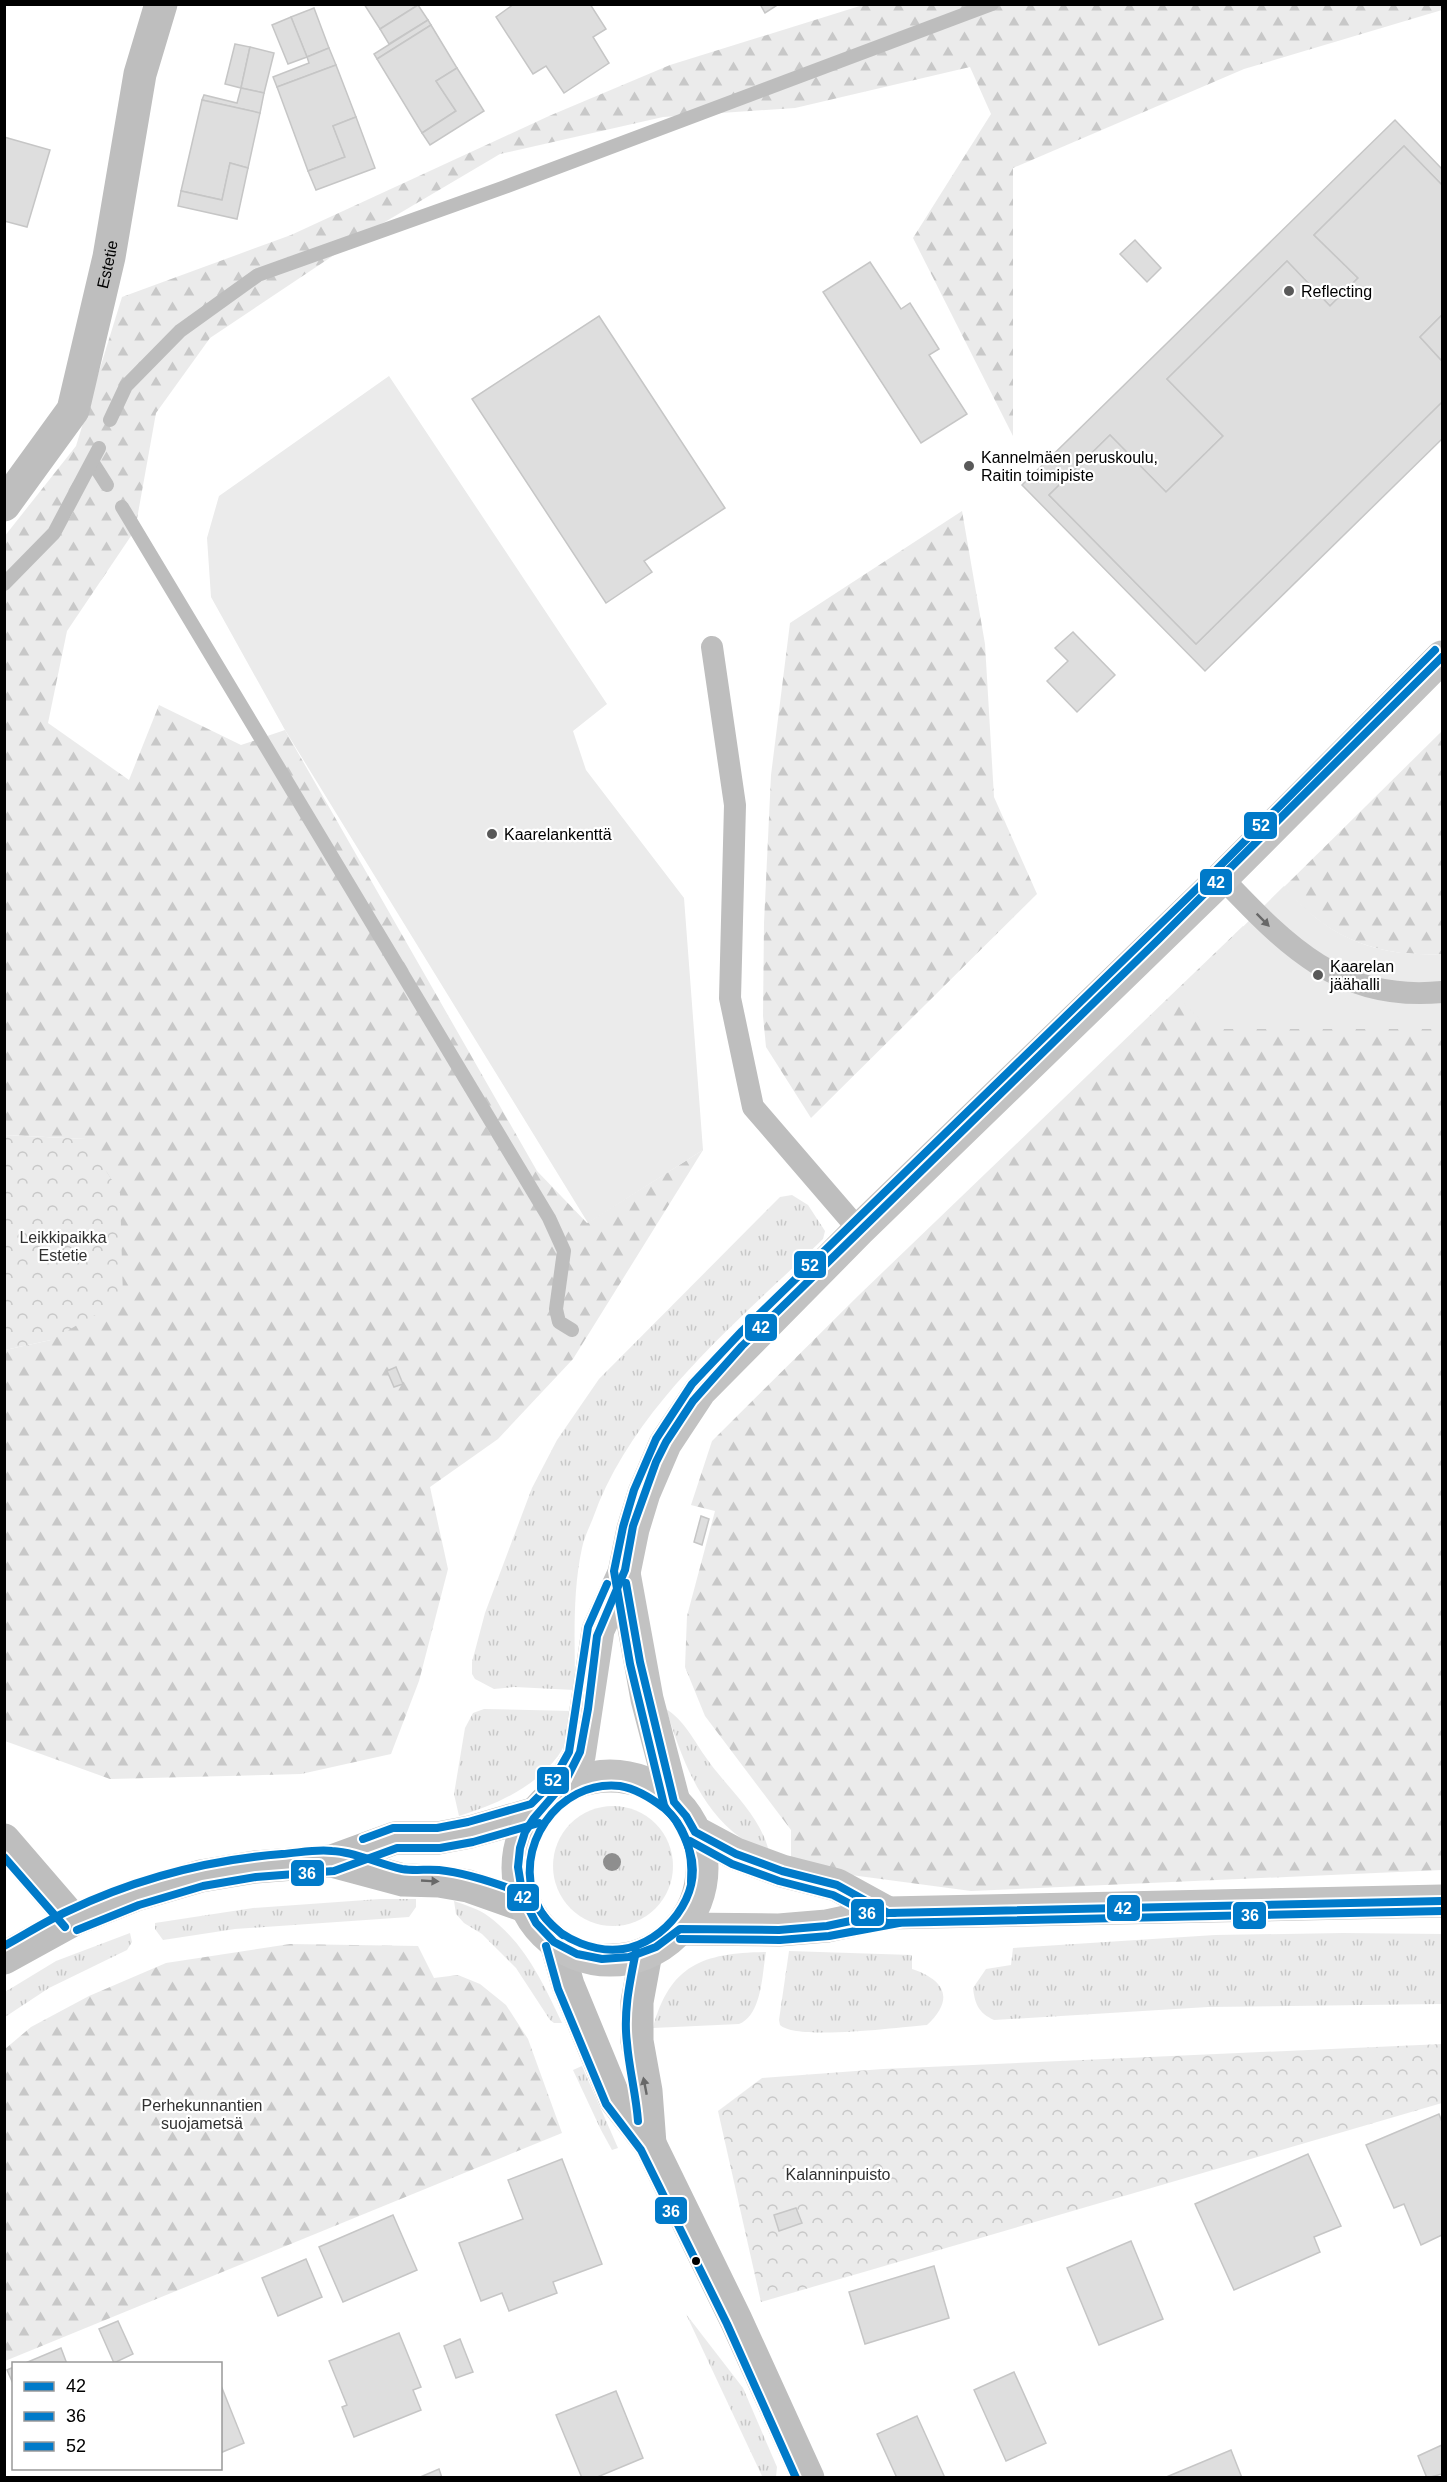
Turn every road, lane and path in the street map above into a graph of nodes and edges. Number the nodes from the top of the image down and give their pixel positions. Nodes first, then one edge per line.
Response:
1 (161, 4) edge
2 (4, 505) edge
3 (712, 647) dead end
4 (1443, 657) edge
5 (1222, 878) junction
6 (1443, 992) edge
7 (859, 1230) junction
8 (624, 1573) junction
9 (547, 1802) junction
10 (674, 1802) junction
11 (695, 1832) junction
12 (4, 1840) edge
13 (332, 1862) junction
14 (1443, 1901) edge
15 (525, 1906) junction
16 (888, 1913) junction
17 (73, 1920) junction
18 (680, 1929) junction
19 (556, 1943) junction
20 (646, 1953) junction
21 (4, 1958) edge
22 (650, 2144) junction
23 (808, 2478) edge

1 - 2 street, Estetie
3 - 7 lane
4 - 5 main road
5 -> 6 lane
5 - 7 main road
7 - 8 main road
8 - 9 main road
8 - 10 main road
9 - 10 main road
9 - 13 street
9 - 15 main road
10 - 11 main road
11 - 16 main road
11 - 18 main road
12 - 17 street
13 -> 15 street
13 - 17 street
14 - 16 main road
15 - 19 main road
16 - 18 main road
17 - 21 street
18 - 20 main road
19 - 20 main road
19 - 22 street
22 -> 20 street
22 - 23 street

